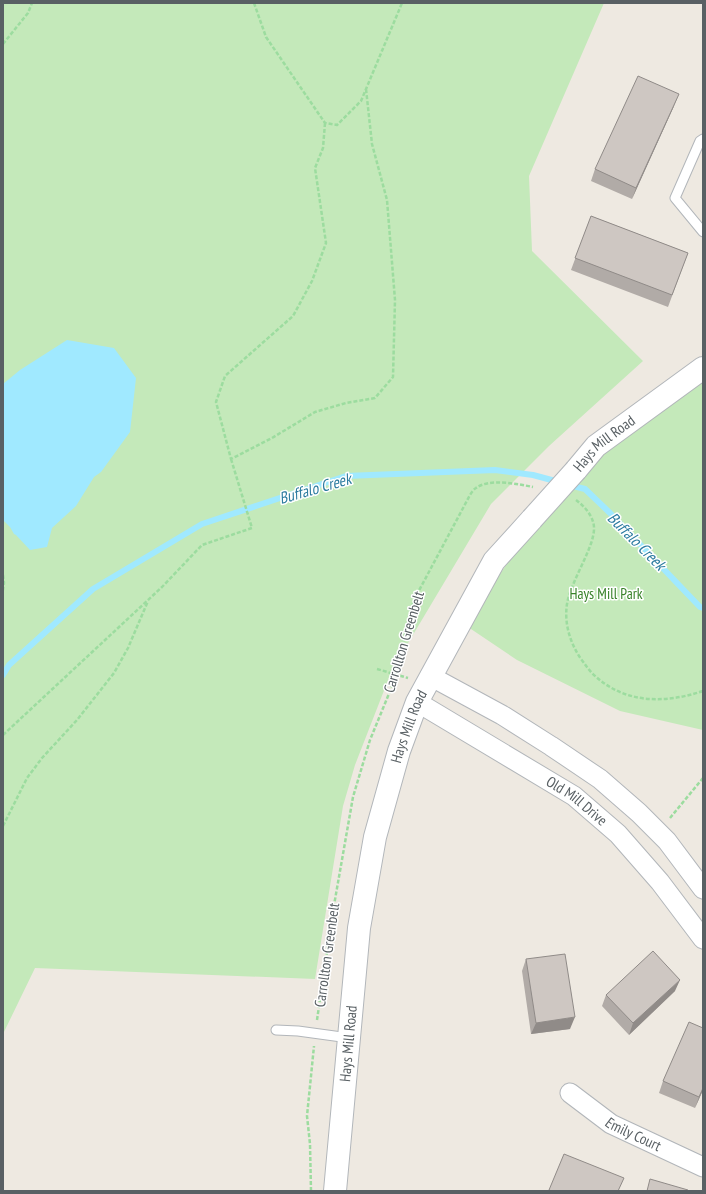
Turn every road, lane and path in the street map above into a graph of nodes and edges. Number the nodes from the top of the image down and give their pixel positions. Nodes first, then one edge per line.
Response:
1 (32, 3) edge
2 (254, 3) edge
3 (402, 3) edge
4 (3, 44) edge
5 (366, 90) junction
6 (325, 123) junction
7 (703, 140) edge
8 (703, 232) edge
9 (703, 368) edge
10 (231, 459) junction
11 (538, 489) dead end
12 (574, 498) dead end
13 (3, 575) edge
14 (3, 590) edge
15 (148, 600) junction
16 (377, 670) dead end
17 (396, 674) junction
18 (425, 688) junction
19 (703, 691) edge
20 (3, 735) edge
21 (703, 778) edge
22 (3, 826) edge
23 (658, 833) junction
24 (703, 889) edge
25 (703, 939) edge
26 (276, 1030) dead end
27 (315, 1033) junction
28 (349, 1038) junction
29 (570, 1093) dead end
30 (703, 1167) edge
31 (311, 1191) edge
32 (335, 1191) edge

1 - 4 path
2 - 6 path
3 - 5 path
5 - 6 path
5 - 10 path
6 - 10 path
7 - 8 lane
9 - 18 street, Hays Mill Road, bridge
10 - 15 path
11 - 17 path, Carrollton Greenbelt
12 - 19 path
13 - 14 path
15 - 20 path
15 - 22 path
16 - 17 path
17 - 18 path
17 - 27 path, Carrollton Greenbelt
18 - 23 street, Old Mill Drive
18 - 25 street, Old Mill Drive
18 - 28 street, Hays Mill Road
21 - 23 path
23 - 24 street, Old Mill Drive
26 - 27 lane
27 - 28 lane
27 - 31 path, Carrollton Greenbelt
28 - 32 street, Hays Mill Road
29 - 30 street, Emily Court

